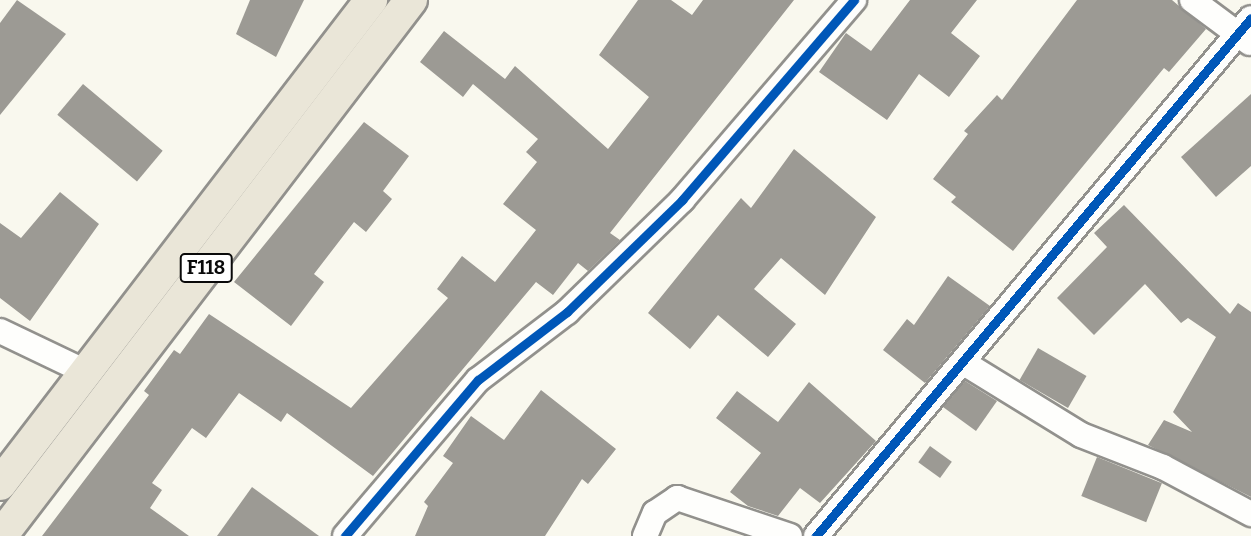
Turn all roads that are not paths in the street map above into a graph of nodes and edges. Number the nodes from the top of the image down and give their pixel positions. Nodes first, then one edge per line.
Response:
1 (371, 0) edge
2 (411, 0) edge
3 (855, 0) edge
4 (1192, 0) edge
5 (1246, 32) edge
6 (0, 331) edge
7 (964, 363) junction
8 (86, 372) junction
9 (0, 484) edge
10 (1251, 514) edge
11 (1, 536) edge
12 (345, 536) edge
13 (645, 536) edge
14 (790, 536) edge
15 (816, 536) edge

1 - 8 main road, F118
2 - 11 main road, F118
3 - 12 street
4 - 5 street
5 - 7 street
6 - 8 street
7 - 10 street
7 - 15 street
8 - 9 main road, F118
13 - 14 street

